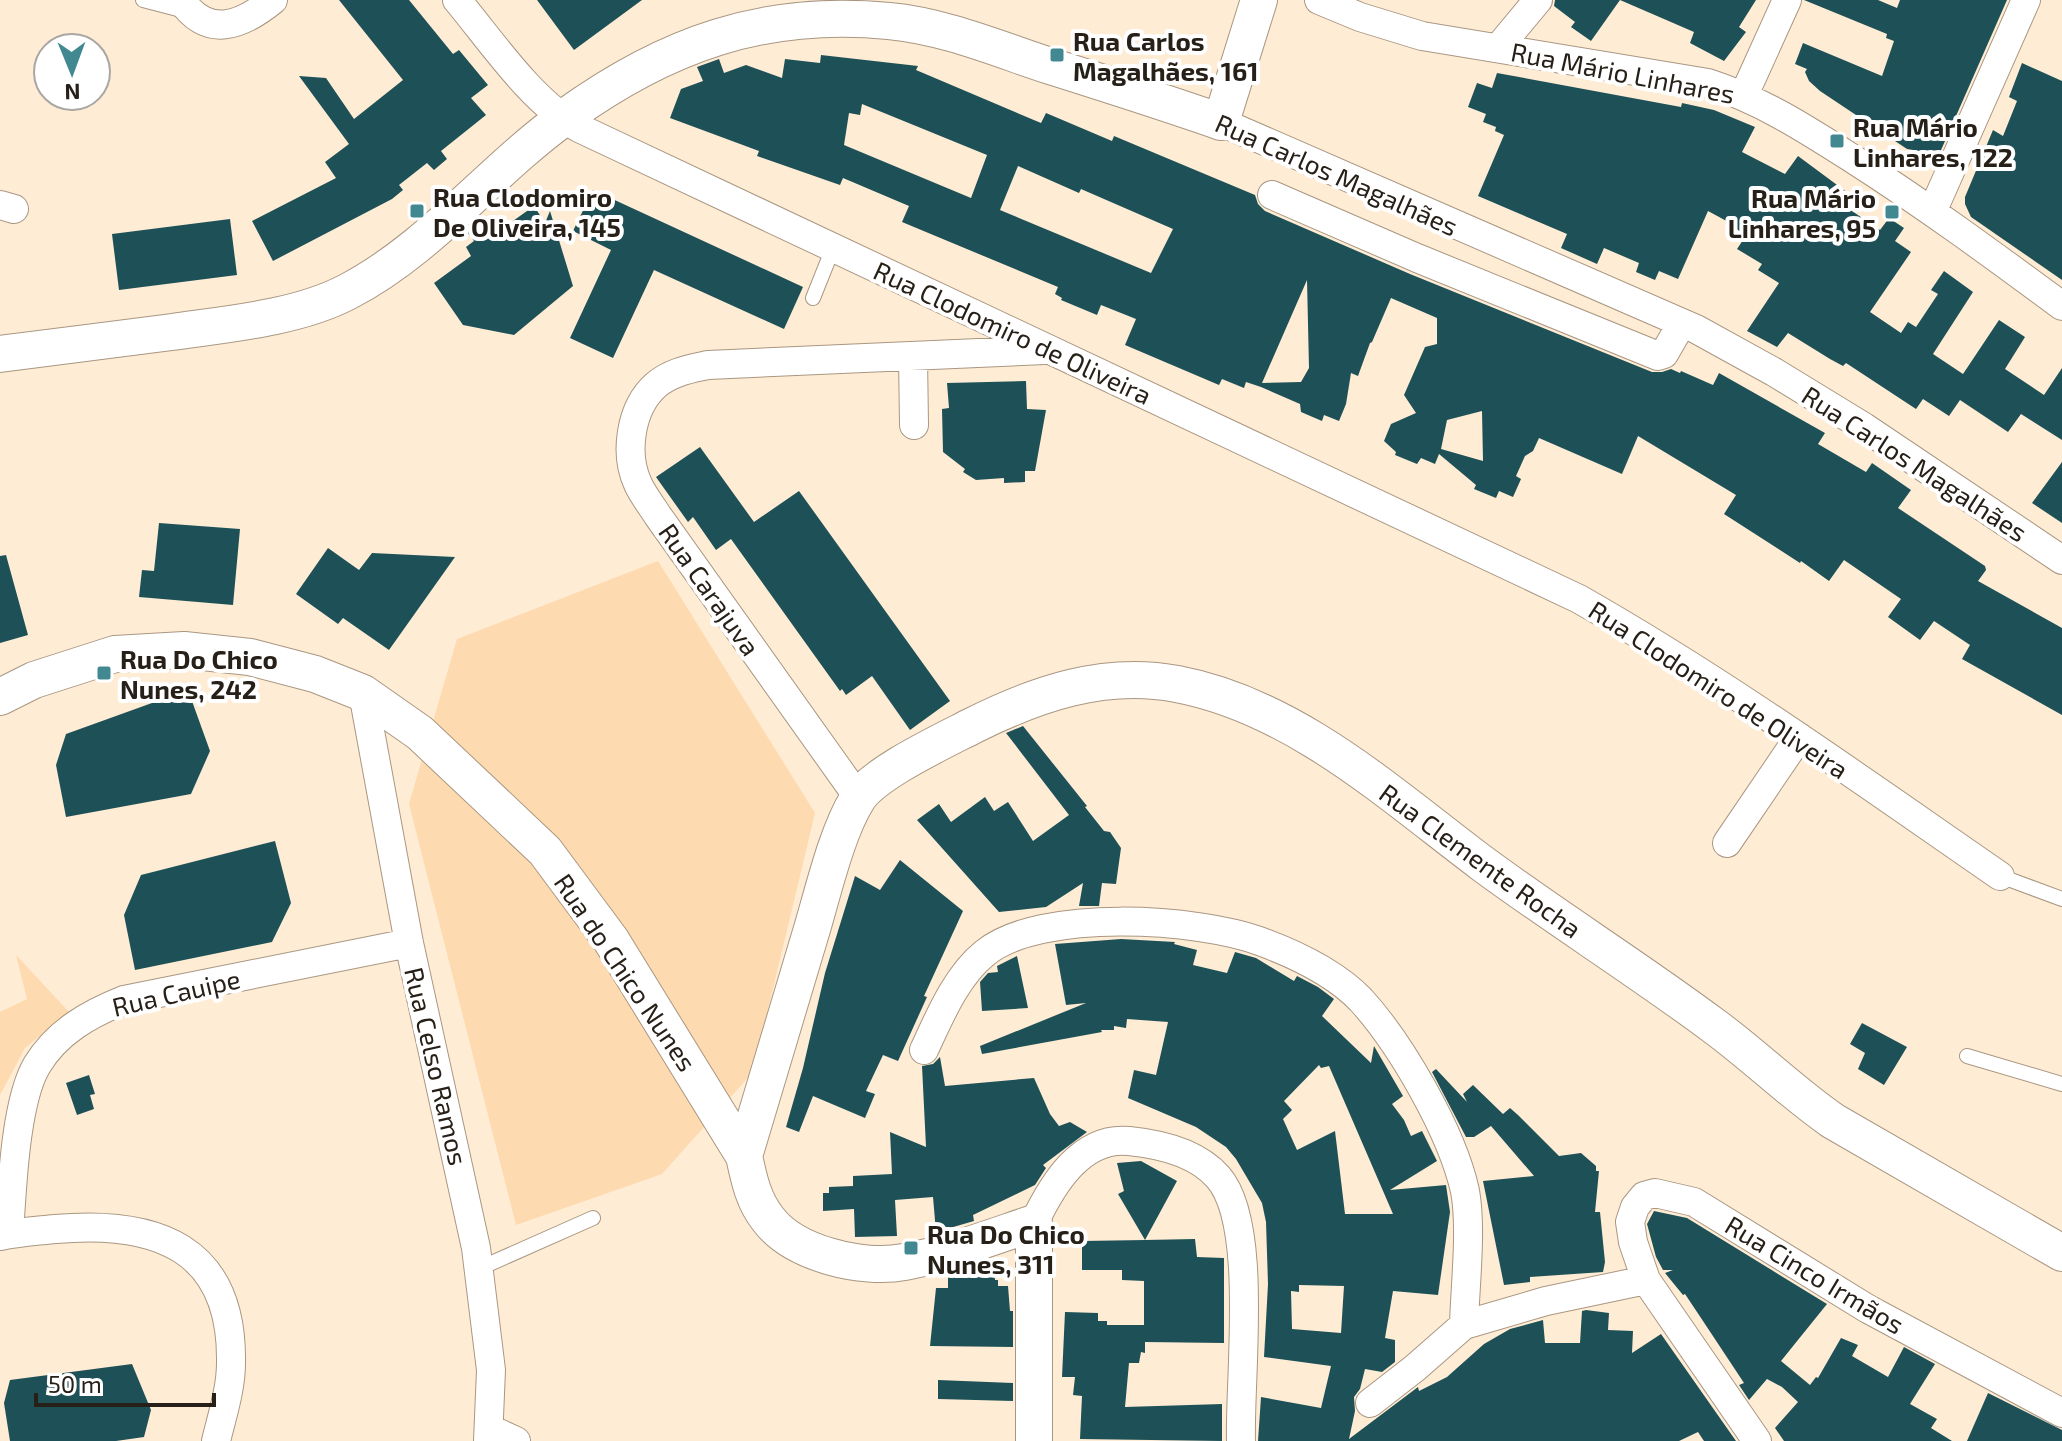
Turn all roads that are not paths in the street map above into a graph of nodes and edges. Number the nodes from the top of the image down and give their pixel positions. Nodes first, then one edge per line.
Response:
1 (143, 0) edge
2 (273, 0) edge
3 (457, 0) edge
4 (1259, 0) edge
5 (1319, 0) edge
6 (1538, 0) edge
7 (1787, 0) edge
8 (2026, 0) edge
9 (185, 6) edge
10 (1499, 47) junction
11 (1744, 95) junction
12 (562, 119) junction
13 (1221, 122) junction
14 (1272, 195) dead end
15 (1933, 210) junction
16 (833, 248) junction
17 (813, 298) dead end
18 (2062, 306) edge
19 (1682, 323) junction
20 (1050, 350) junction
21 (0, 354) edge
22 (913, 356) junction
23 (914, 425) dead end
24 (2062, 560) edge
25 (363, 693) junction
26 (0, 697) edge
27 (1799, 737) junction
28 (858, 797) junction
29 (1727, 843) dead end
30 (2000, 876) joint
31 (2062, 899) edge
32 (409, 943) junction
33 (924, 1050) dead end
34 (1967, 1056) dead end
35 (2062, 1084) edge
36 (744, 1156) junction
37 (593, 1218) dead end
38 (1034, 1223) junction
39 (4, 1235) edge
40 (2062, 1253) edge
41 (478, 1269) junction
42 (1646, 1280) junction
43 (1464, 1325) junction
44 (1370, 1403) dead end
45 (2062, 1413) edge
46 (489, 1435) edge
47 (216, 1441) edge
48 (516, 1441) edge
49 (1034, 1441) edge
50 (1241, 1441) edge
51 (1757, 1441) edge

1 - 9 lane
2 - 9 street
3 - 12 street, Rua Clodomiro de Oliveira
4 - 13 street
5 - 10 street, Rua Mário Linhares
6 - 10 street
7 - 11 street
8 - 15 street
10 - 11 street, Rua Mário Linhares
11 - 15 street, Rua Mário Linhares
12 - 13 street, Rua Carlos Magalhães
12 - 16 street, Rua Clodomiro de Oliveira
12 - 21 street
13 - 19 street, Rua Carlos Magalhães
14 - 19 street
15 - 18 street, Rua Mário Linhares
16 - 17 lane
16 - 20 street, Rua Clodomiro de Oliveira
19 - 24 street, Rua Carlos Magalhães
20 - 22 street, Rua Carajuva
20 - 27 street, Rua Clodomiro de Oliveira
22 - 23 street
22 - 28 street, Rua Carajuva
25 - 26 street, Rua do Chico Nunes
25 - 32 street, Rua Celso Ramos
25 - 36 street, Rua do Chico Nunes
27 - 29 street
27 - 30 street, Rua Clodomiro de Oliveira
28 - 36 street
28 - 40 street, Rua Clemente Rocha
30 - 31 lane
32 - 39 street, Rua Cauipe
32 - 41 street, Rua Celso Ramos
33 - 43 street
34 - 35 lane
36 - 38 street, Rua do Chico Nunes
37 - 41 lane
38 - 49 street
38 - 50 street
39 - 47 street
41 - 46 street, Rua Celso Ramos
42 - 43 street
42 - 45 street, Rua Cinco Irmãos
42 - 51 street
43 - 44 street
46 - 48 street

